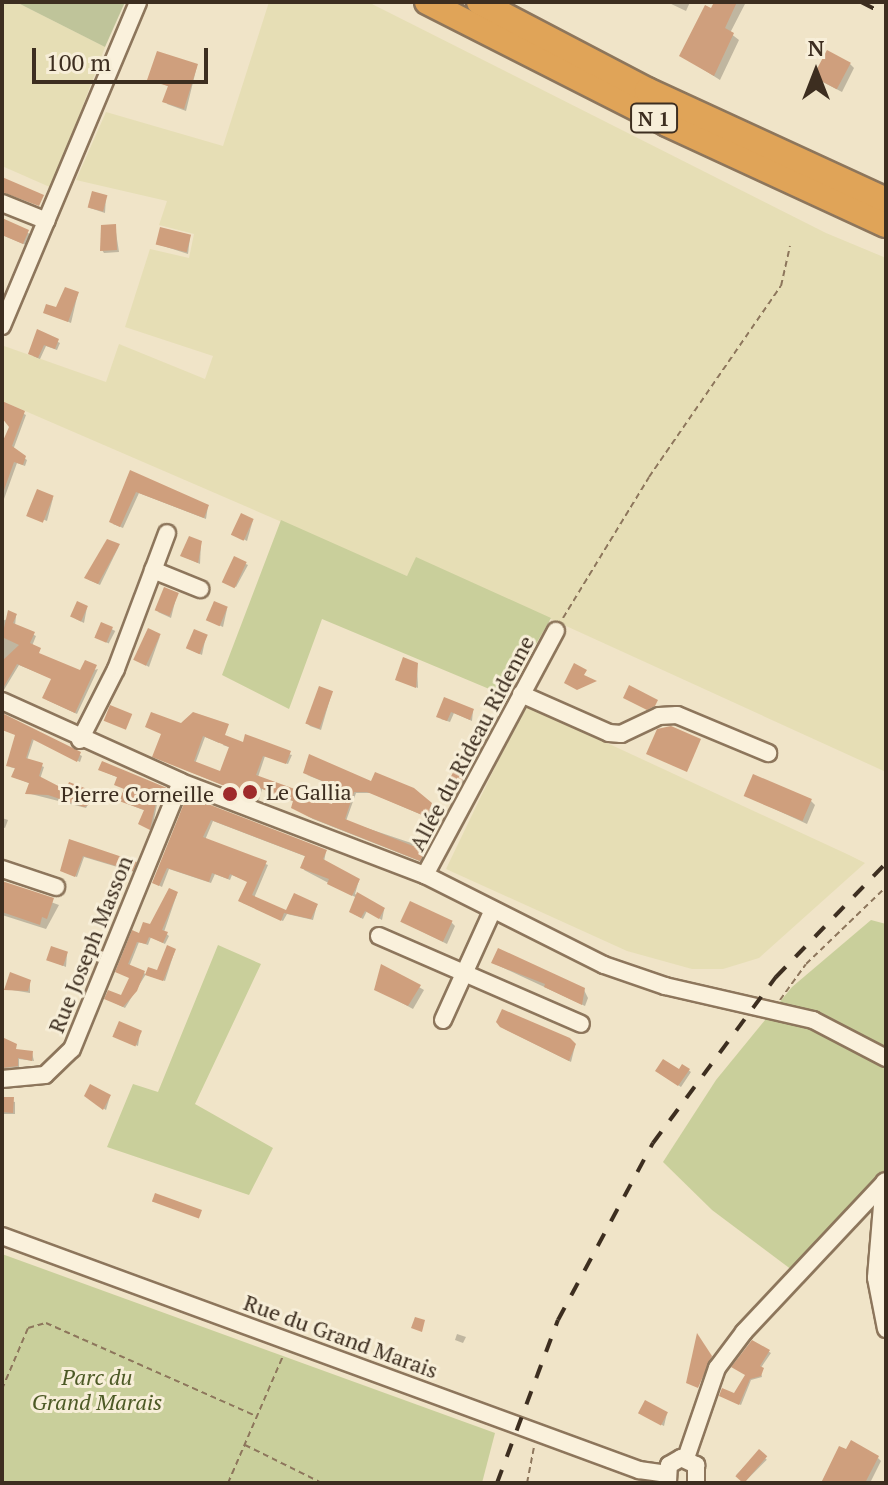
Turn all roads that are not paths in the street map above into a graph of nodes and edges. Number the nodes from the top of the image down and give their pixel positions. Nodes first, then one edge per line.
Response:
1 (138, 2) edge
2 (427, 2) edge
3 (479, 2) edge
4 (886, 200) edge
5 (2, 203) edge
6 (47, 221) junction
7 (886, 225) edge
8 (2, 326) edge
9 (167, 533) dead end
10 (153, 570) junction
11 (200, 589) dead end
12 (556, 631) road end
13 (521, 694) junction
14 (2, 701) edge
15 (80, 740) junction
16 (768, 753) dead end
17 (181, 782) junction
18 (2, 869) edge
19 (425, 875) junction
20 (56, 887) dead end
21 (493, 910) junction
22 (379, 936) dead end
23 (464, 974) junction
24 (443, 1020) dead end
25 (581, 1024) dead end
26 (886, 1058) edge
27 (2, 1079) edge
28 (885, 1182) edge
29 (2, 1236) edge
30 (886, 1329) edge
31 (686, 1458) junction
32 (668, 1479) edge
33 (696, 1483) edge

1 - 6 street
2 - 7 highway, N 1
3 - 4 highway, N 1
5 - 6 street
6 - 8 street
9 - 10 street
10 - 11 street
10 - 15 street
12 - 13 street, Allée du Rideau Ridenne
13 - 16 street
13 - 19 street, Allée du Rideau Ridenne
14 - 15 street
15 - 17 street
17 - 19 street
17 - 27 street, Rue Joseph Masson
18 - 20 street
19 - 21 street
21 - 23 street
21 - 26 street
22 - 23 street
23 - 24 street
23 - 25 street
28 - 30 street
28 - 31 street
29 - 32 street, Rue du Grand Marais
31 - 32 street
31 - 33 street

